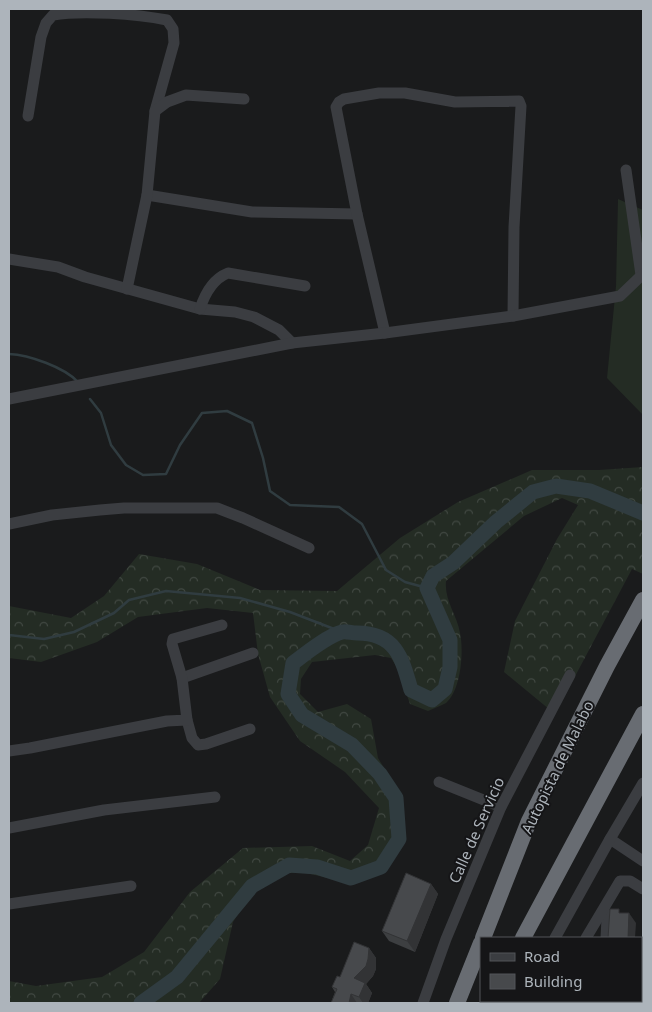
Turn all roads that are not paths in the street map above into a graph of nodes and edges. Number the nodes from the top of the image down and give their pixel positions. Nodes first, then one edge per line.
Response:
1 (244, 99) dead end
2 (156, 111) junction
3 (28, 116) dead end
4 (626, 170) dead end
5 (147, 195) junction
6 (357, 214) junction
7 (9, 259) edge
8 (642, 274) edge
9 (305, 286) dead end
10 (127, 289) junction
11 (200, 309) junction
12 (513, 316) junction
13 (385, 333) junction
14 (292, 343) junction
15 (9, 399) edge
16 (9, 524) edge
17 (309, 548) dead end
18 (643, 600) edge
19 (222, 625) dead end
20 (252, 653) dead end
21 (570, 675) dead end
22 (182, 678) junction
23 (643, 714) edge
24 (187, 720) junction
25 (250, 729) dead end
26 (9, 751) edge
27 (439, 782) dead end
28 (643, 783) edge
29 (215, 797) dead end
30 (501, 807) junction
31 (9, 828) edge
32 (610, 839) junction
33 (643, 861) edge
34 (131, 886) dead end
35 (643, 889) edge
36 (9, 904) edge
37 (604, 910) junction
38 (483, 937) edge
39 (524, 937) edge
40 (555, 937) edge
41 (587, 937) edge
42 (606, 937) edge
43 (480, 946) edge
44 (424, 1003) edge
45 (457, 1003) edge

1 - 2 street
2 - 3 street
2 - 5 street
4 - 8 street
5 - 6 street
5 - 10 street
6 - 12 street
6 - 13 street
7 - 10 street
8 - 12 street
9 - 11 street
10 - 11 street
11 - 14 street
12 - 13 street
13 - 14 street
14 - 15 street
16 - 17 street
18 - 38 highway, Autopista de Malabo
19 - 22 street
20 - 22 street
21 - 30 street, Calle de Servicio
22 - 24 street
23 - 39 highway
24 - 25 street
24 - 26 street
27 - 30 street
28 - 32 street
29 - 31 street
30 - 44 street, Calle de Servicio
32 - 33 street
32 - 40 street
34 - 36 street
35 - 37 street
37 - 41 street
37 - 42 street
43 - 45 highway

